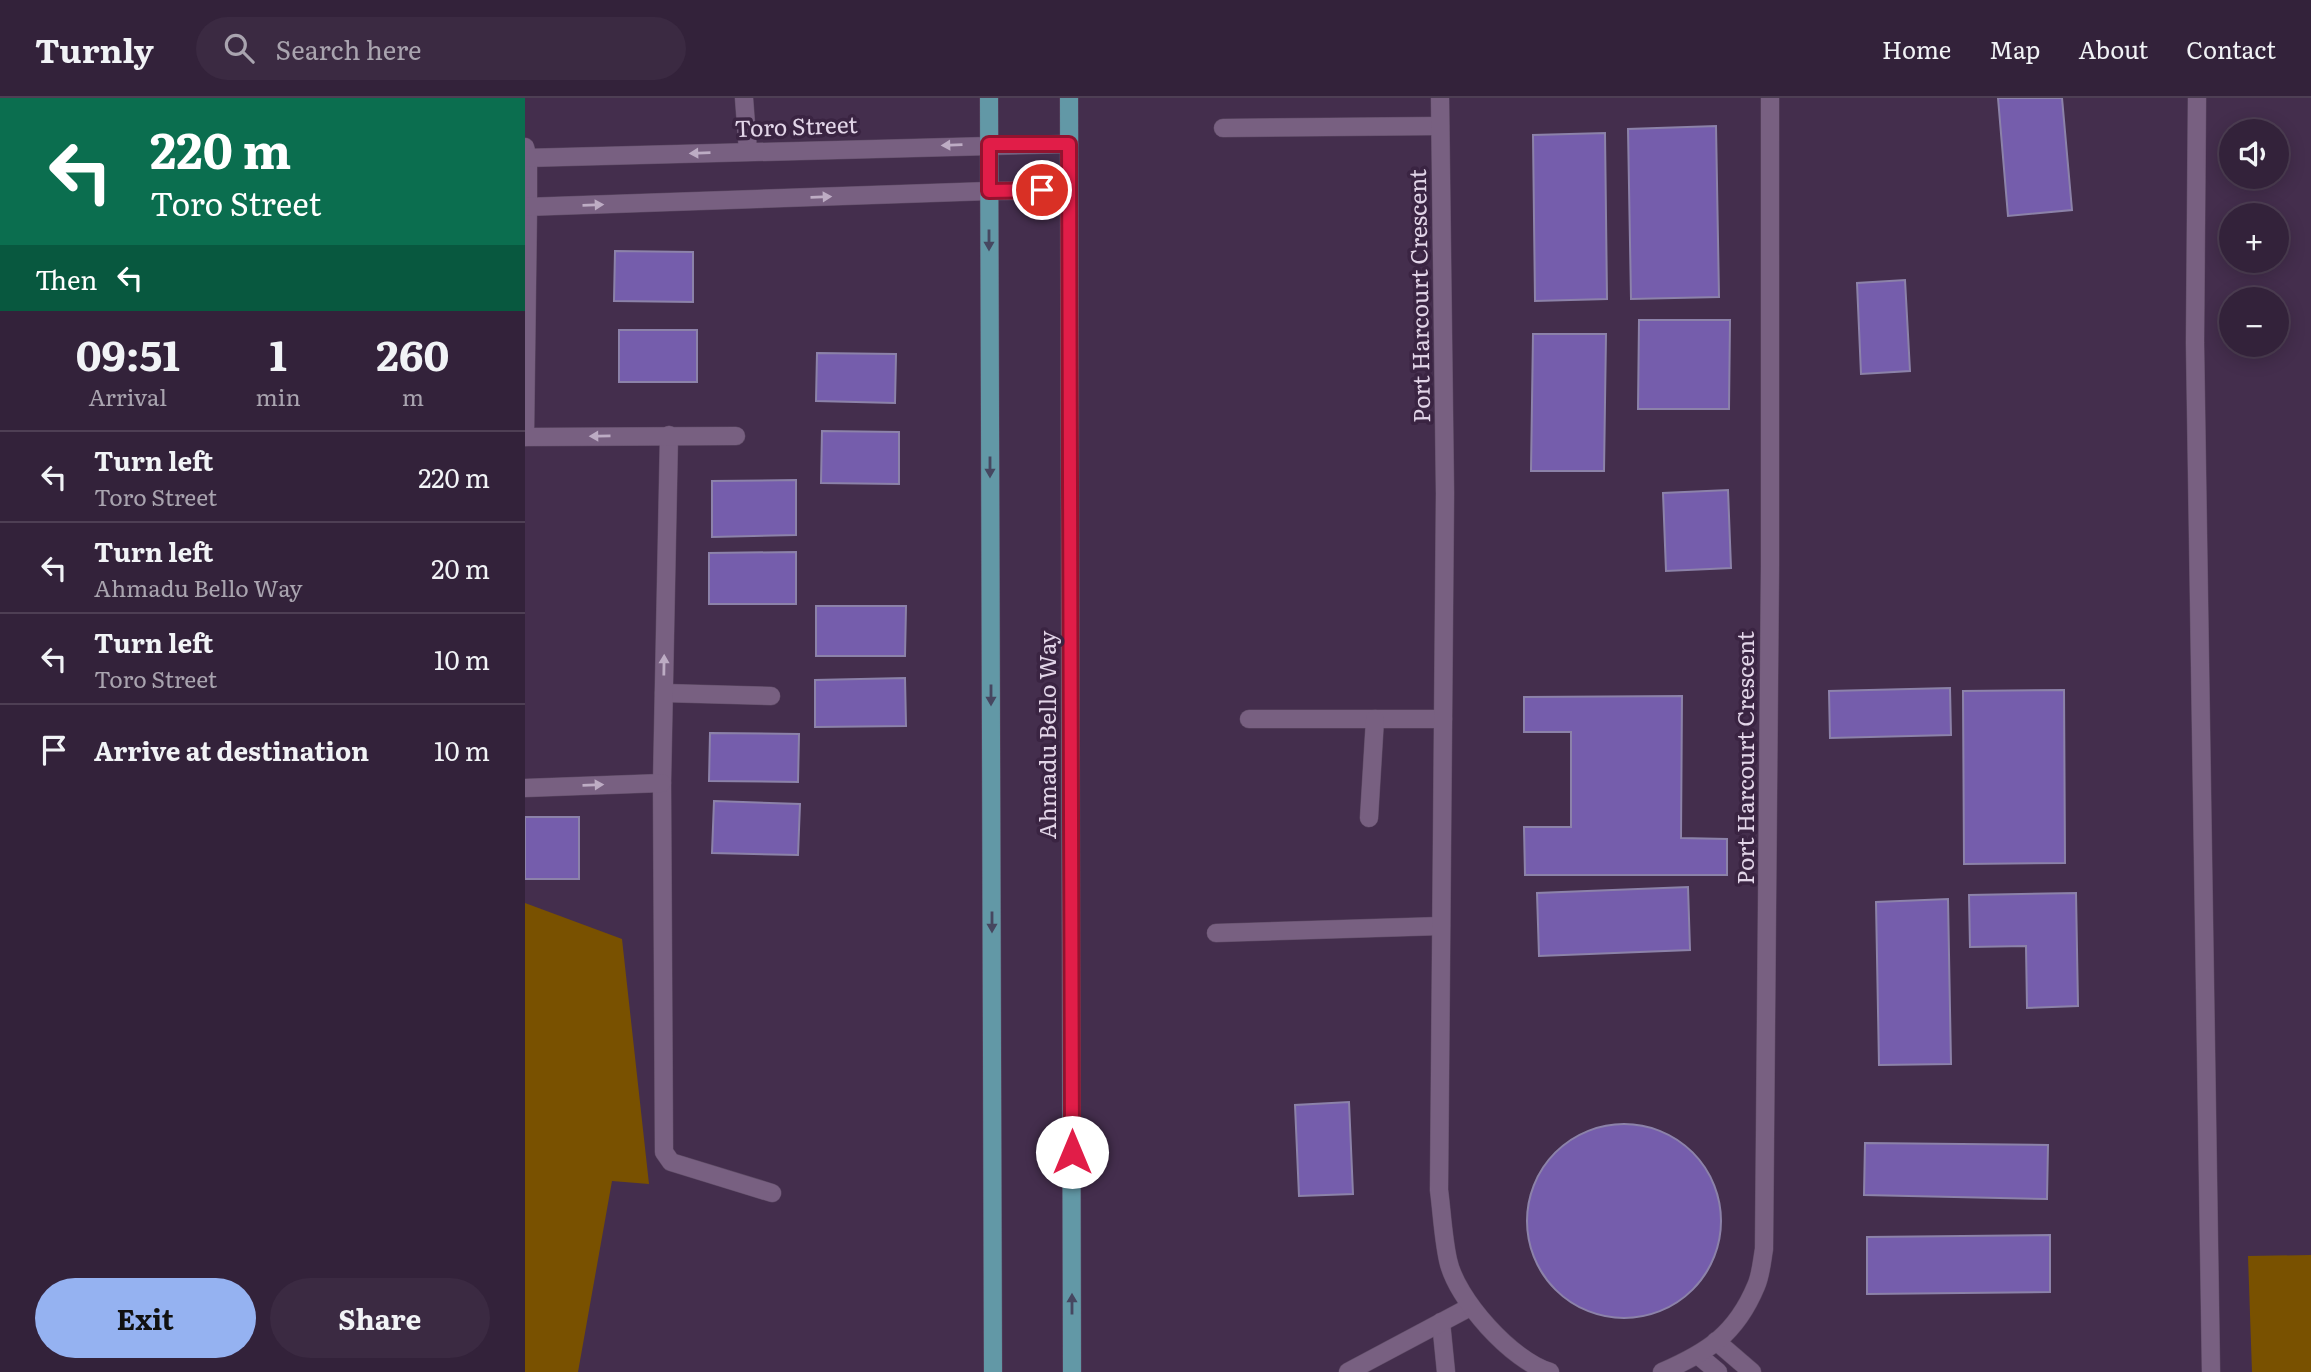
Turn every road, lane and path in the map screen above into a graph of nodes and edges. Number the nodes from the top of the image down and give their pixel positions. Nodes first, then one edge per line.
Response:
1 (744, 98) edge
2 (989, 98) edge
3 (1069, 98) edge
4 (1440, 98) edge
5 (1770, 98) edge
6 (2197, 98) edge
7 (1440, 126) junction
8 (1223, 128) dead end
9 (989, 144) junction
10 (1069, 144) junction
11 (748, 151) junction
12 (526, 154) edge
13 (1068, 190) junction
14 (989, 191) junction
15 (527, 207) edge
16 (669, 435) junction
17 (736, 436) dead end
18 (525, 437) edge
19 (664, 693) junction
20 (771, 696) dead end
21 (1249, 719) dead end
22 (1375, 719) junction
23 (1443, 719) junction
24 (662, 783) junction
25 (525, 788) edge
26 (1369, 818) dead end
27 (1441, 926) junction
28 (1216, 933) dead end
29 (772, 1193) dead end
30 (1470, 1307) junction
31 (1441, 1322) junction
32 (1716, 1341) junction
33 (1699, 1356) junction
34 (993, 1372) edge
35 (1072, 1372) edge
36 (1348, 1372) edge
37 (1446, 1372) edge
38 (1550, 1372) edge
39 (1662, 1372) edge
40 (1717, 1372) edge
41 (1752, 1372) edge
42 (2211, 1372) edge

1 - 11 street
2 - 9 main road
3 - 10 main road, Ahmadu Bello Way
4 - 7 street, Port Harcourt Crescent
5 - 32 street, Port Harcourt Crescent
6 - 42 street
7 - 8 street
7 - 23 street, Port Harcourt Crescent
9 - 10 street, Toro Street
9 -> 11 street, Toro Street
9 - 14 main road
10 - 13 main road, Ahmadu Bello Way
11 -> 12 street, Toro Street
12 - 15 street
13 - 14 street
35 -> 13 main road, Ahmadu Bello Way
15 -> 14 street
14 -> 34 main road
15 - 18 street
16 - 17 street
16 -> 18 street
19 -> 16 street
19 - 20 street
19 - 24 street
21 - 22 street
22 - 23 street
22 - 26 street
23 - 27 street, Port Harcourt Crescent
25 -> 24 street
24 - 29 street
27 - 28 street
27 - 30 street, Port Harcourt Crescent
30 - 31 street
30 - 38 street, Port Harcourt Crescent
31 - 36 street
31 - 37 street
32 - 33 street, Port Harcourt Crescent
32 - 41 street
33 - 39 street, Port Harcourt Crescent
33 - 40 street

